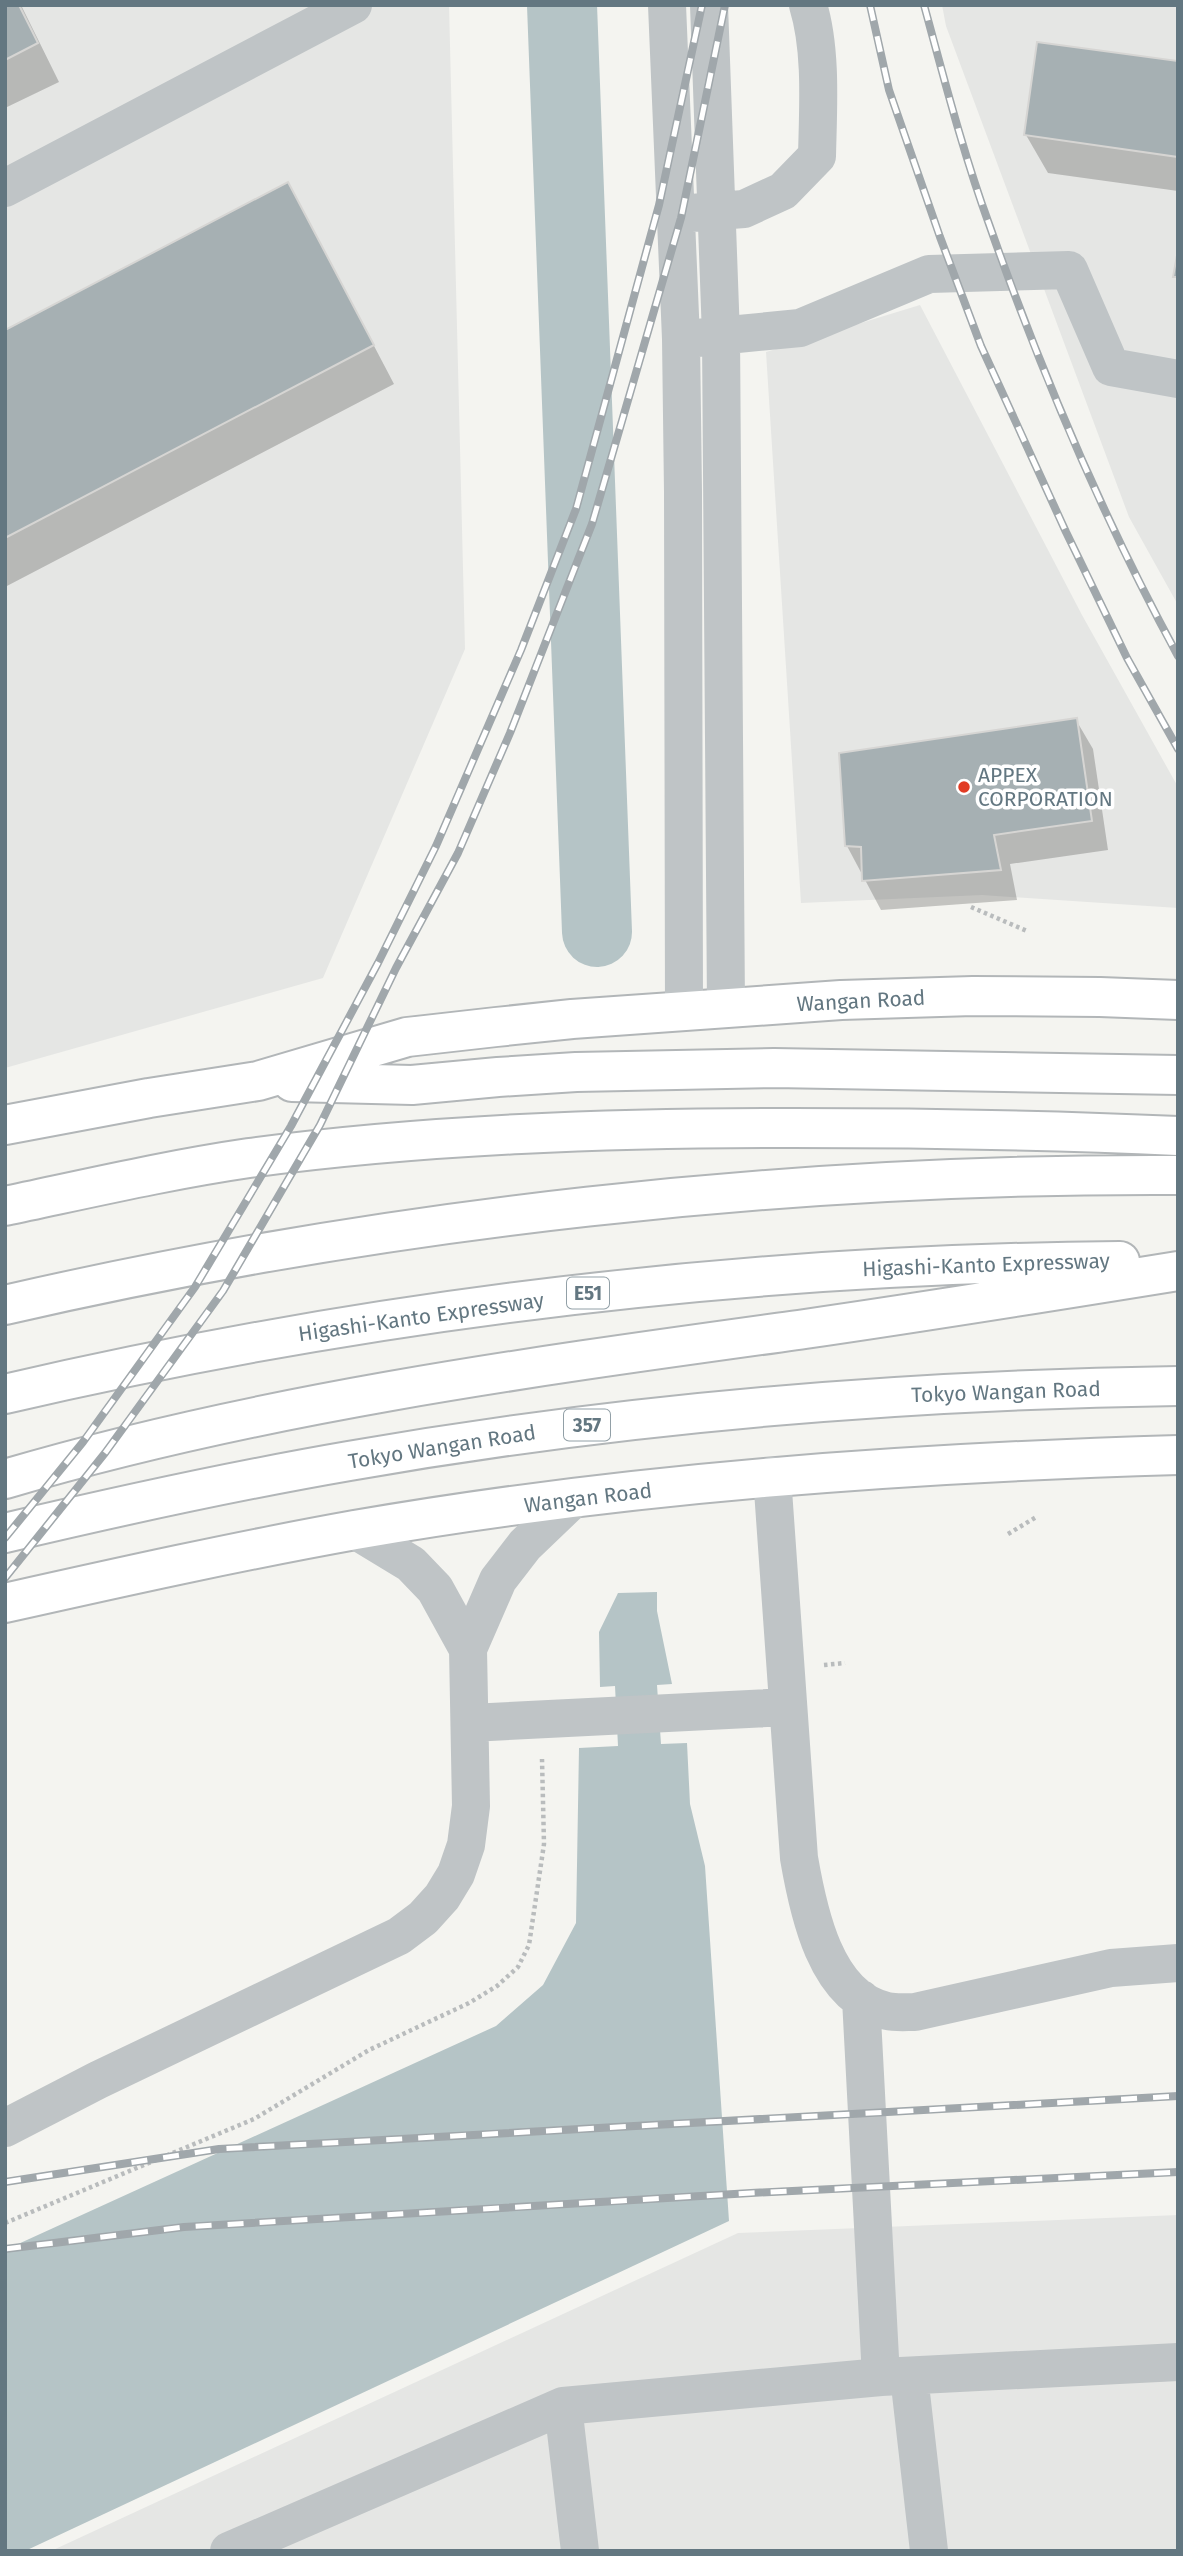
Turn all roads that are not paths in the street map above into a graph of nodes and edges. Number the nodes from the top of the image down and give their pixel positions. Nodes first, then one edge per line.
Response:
1 (353, 5) edge
2 (667, 5) edge
3 (709, 5) edge
4 (808, 5) edge
5 (5, 188) edge
6 (715, 212) junction
7 (675, 214) junction
8 (721, 336) junction
9 (681, 340) junction
10 (1178, 379) edge
11 (1178, 1000) edge
12 (726, 1008) junction
13 (684, 1011) junction
14 (1178, 1075) edge
15 (258, 1081) junction
16 (5, 1125) edge
17 (1178, 1136) edge
18 (1178, 1175) edge
19 (5, 1206) edge
20 (1178, 1261) edge
21 (1178, 1271) edge
22 (5, 1305) edge
23 (1178, 1386) edge
24 (5, 1394) edge
25 (1178, 1455) edge
26 (772, 1476) junction
27 (5, 1479) edge
28 (572, 1500) junction
29 (355, 1530) junction
30 (5, 1533) edge
31 (5, 1603) edge
32 (468, 1649) junction
33 (788, 1707) junction
34 (470, 1723) junction
35 (1178, 1963) edge
36 (1111, 1968) junction
37 (1178, 1980) edge
38 (861, 1999) junction
39 (5, 2128) edge
40 (1178, 2362) edge
41 (895, 2377) junction
42 (564, 2406) junction
43 (229, 2551) edge
44 (580, 2551) edge
45 (929, 2551) edge

1 - 5 street
2 - 7 street
3 - 6 street
4 - 6 street
6 - 7 street
6 - 8 street
7 - 9 street
8 - 9 street
8 - 10 street
8 - 12 street
9 - 13 street
11 - 12 highway, Wangan Road
12 - 13 highway, Wangan Road
13 - 15 highway, Wangan Road
14 - 15 highway
15 - 16 highway
17 - 19 highway
18 - 22 highway
20 - 24 highway, Higashi-Kanto Expressway / E51
21 - 27 highway
23 - 30 highway, Tokyo Wangan Road / 357
25 - 26 highway, Wangan Road
26 - 28 highway, Wangan Road
26 - 33 street
28 - 29 highway, Wangan Road
28 - 32 street
29 - 31 highway, Wangan Road
29 - 32 street
32 - 34 street
33 - 34 street
33 - 38 street
34 - 39 street
35 - 36 street
36 - 37 street
36 - 38 street
38 - 41 street
40 - 41 street
41 - 42 street
41 - 45 street
42 - 43 street
42 - 44 street

